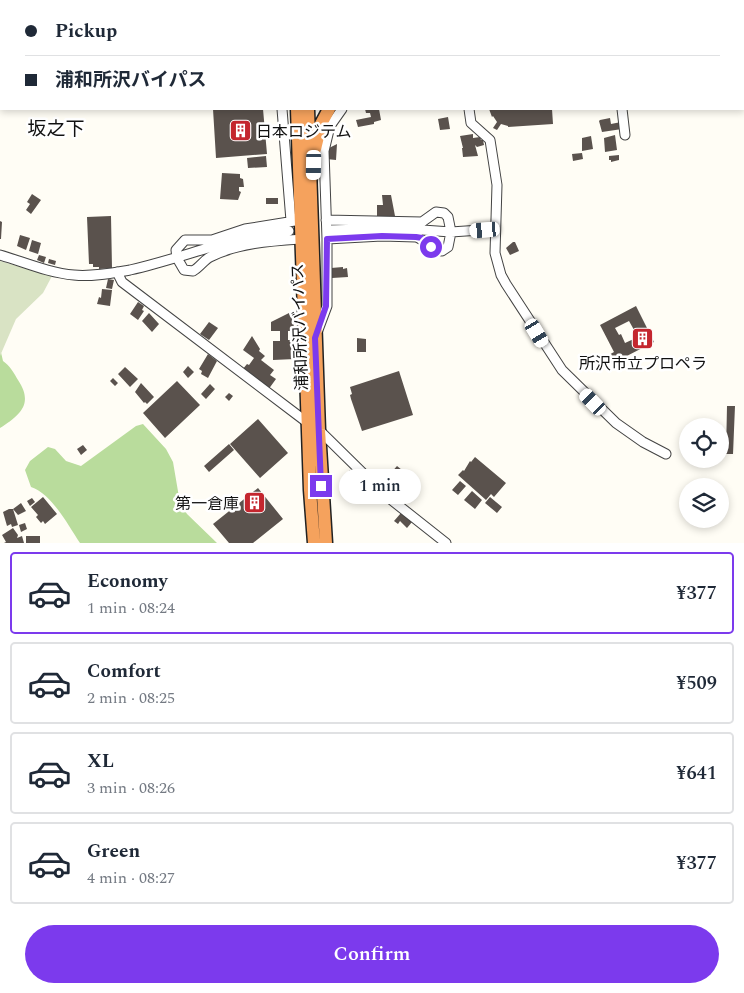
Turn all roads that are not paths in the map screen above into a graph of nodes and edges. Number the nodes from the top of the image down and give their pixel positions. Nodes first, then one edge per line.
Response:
1 (282, 110) edge
2 (290, 110) edge
3 (297, 110) edge
4 (308, 110) edge
5 (328, 110) edge
6 (341, 110) edge
7 (469, 110) edge
8 (622, 110) edge
9 (625, 136) dead end
10 (298, 218) junction
11 (326, 220) junction
12 (495, 229) junction
13 (289, 231) dead end
14 (451, 232) junction
15 (329, 235) junction
16 (302, 239) junction
17 (0, 256) edge
18 (176, 258) junction
19 (117, 272) junction
20 (313, 275) junction
21 (315, 338) junction
22 (313, 426) junction
23 (666, 454) dead end
24 (314, 543) edge
25 (326, 543) edge
26 (446, 543) edge

1 - 10 street
2 - 10 highway
3 - 10 highway, 浦和所沢バイパス
4 - 20 highway, 浦和所沢バイパス
5 - 20 highway
6 - 11 street
7 - 12 street
8 - 9 street
10 - 16 highway, 浦和所沢バイパス
10 - 18 street
11 - 14 street
11 - 15 street
12 - 14 street
12 - 23 street
13 - 18 street
14 - 15 street
14 - 15 street
15 - 21 street
16 - 18 street
16 - 22 highway, 浦和所沢バイパス
17 - 19 street
18 - 19 street
19 - 22 street
20 - 21 highway, 浦和所沢バイパス
21 - 22 highway, 浦和所沢バイパス
22 - 24 highway, 浦和所沢バイパス
22 - 25 highway, 浦和所沢バイパス
22 - 26 street

